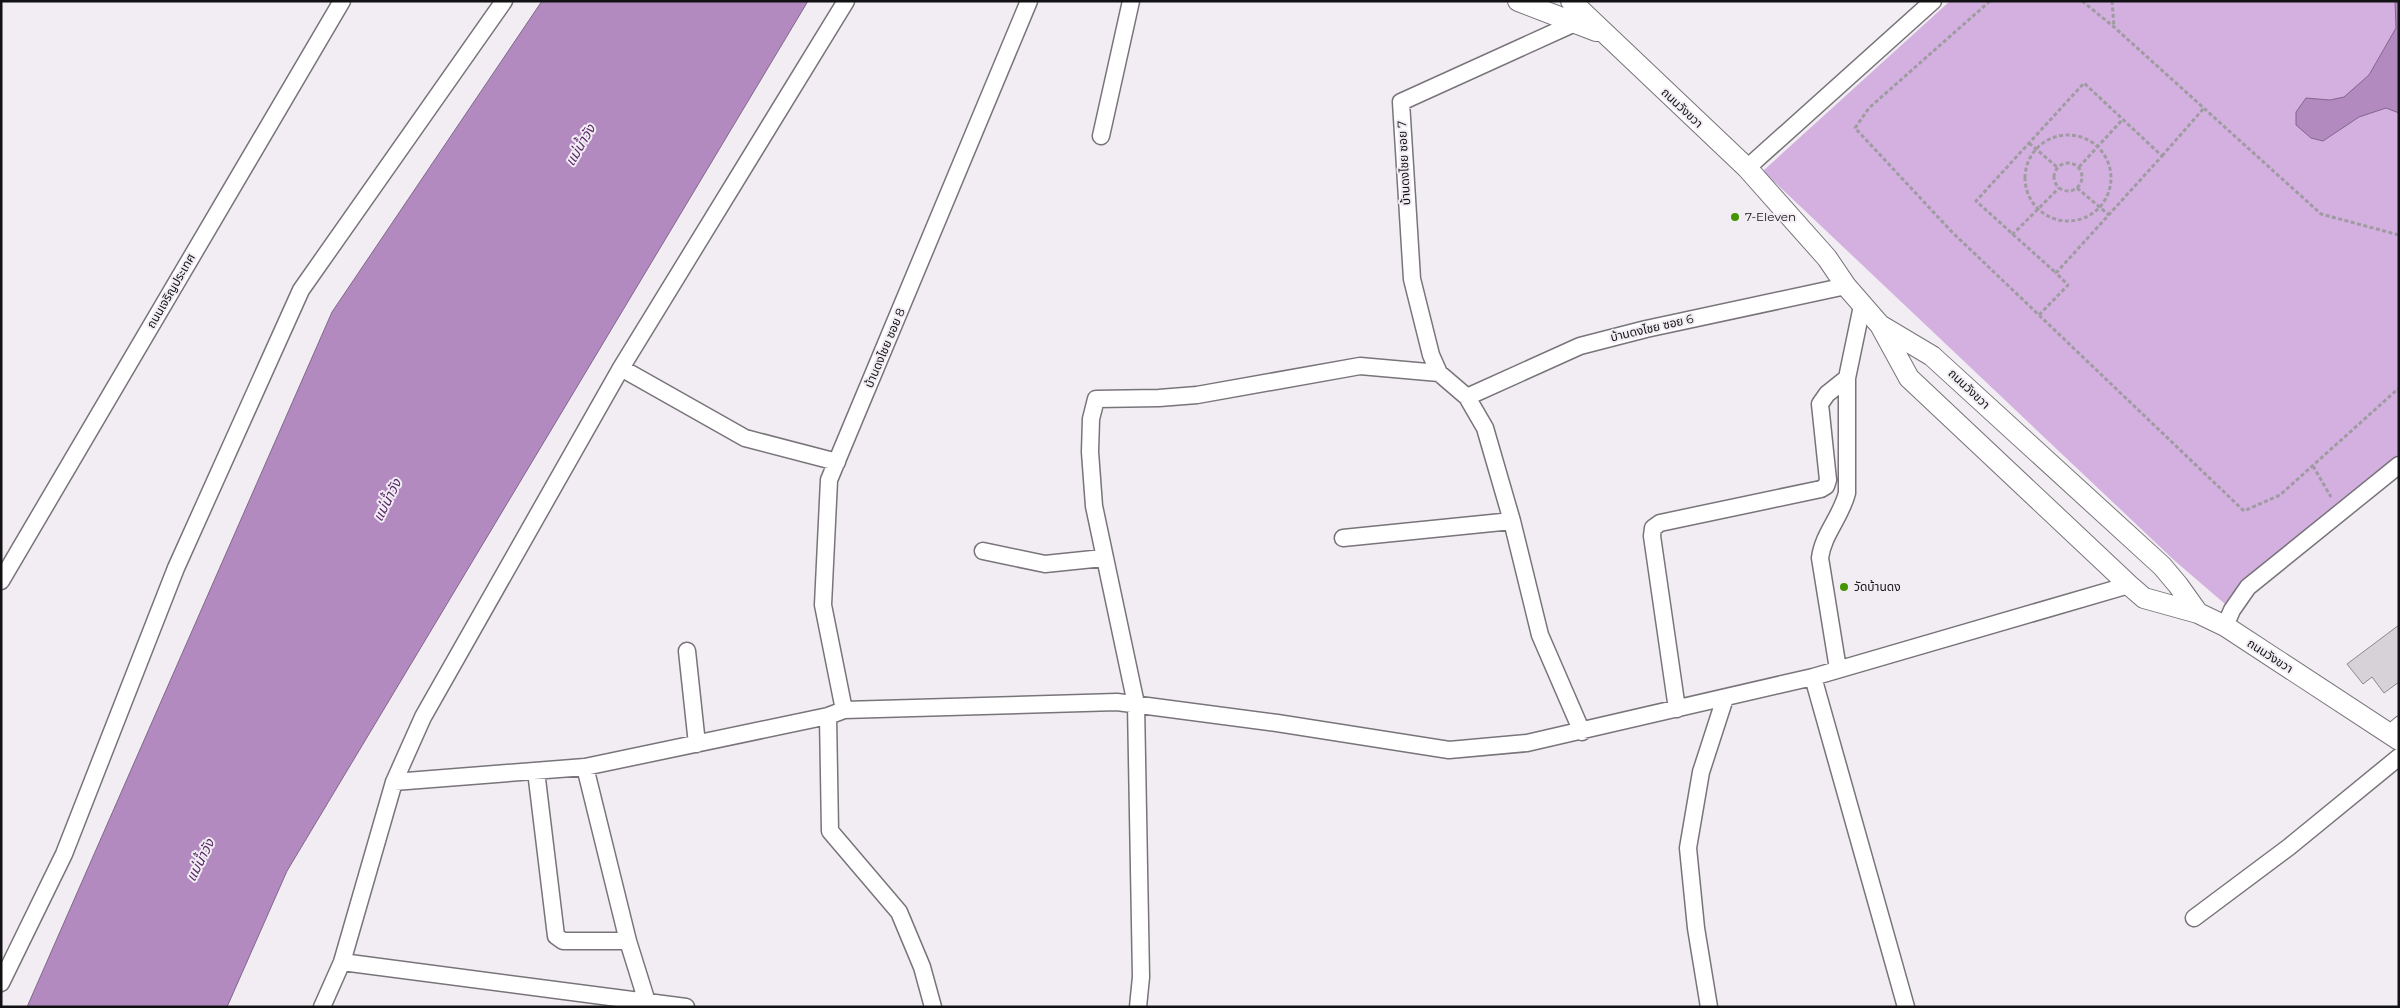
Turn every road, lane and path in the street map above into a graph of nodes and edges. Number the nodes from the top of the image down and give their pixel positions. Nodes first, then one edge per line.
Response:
1 (342, 1) edge
2 (504, 1) edge
3 (846, 1) edge
4 (1029, 1) edge
5 (1131, 1) edge
6 (1518, 1) edge
7 (1571, 1) edge
8 (1932, 1) edge
9 (1990, 1) edge
10 (2082, 1) edge
11 (2112, 1) edge
12 (1575, 23) junction
13 (2114, 27) junction
14 (1605, 35) junction
15 (2204, 108) junction
16 (2123, 119) junction
17 (1101, 136) dead end
18 (2028, 143) junction
19 (2098, 146) junction
20 (2036, 149) junction
21 (2162, 156) junction
22 (2057, 167) junction
23 (2079, 167) junction
24 (1746, 168) junction
25 (2059, 188) junction
26 (2077, 188) junction
27 (2038, 208) junction
28 (2100, 208) junction
29 (2109, 215) junction
30 (2012, 234) junction
31 (2399, 235) edge
32 (2056, 273) junction
33 (1846, 286) junction
34 (1862, 306) junction
35 (2040, 315) junction
36 (1880, 325) junction
37 (620, 368) junction
38 (1439, 372) junction
39 (1847, 378) junction
40 (2399, 388) edge
41 (1467, 397) junction
42 (837, 462) junction
43 (2399, 465) edge
44 (2313, 466) junction
45 (2342, 511) junction
46 (1512, 521) junction
47 (1343, 538) dead end
48 (983, 551) dead end
49 (1104, 558) junction
50 (1, 581) edge
51 (2129, 585) junction
52 (2198, 613) junction
53 (2225, 626) junction
54 (687, 651) dead end
55 (1838, 669) junction
56 (1813, 677) junction
57 (1725, 698) junction
58 (1136, 704) junction
59 (1677, 709) junction
60 (844, 710) junction
61 (828, 716) junction
62 (2394, 731) edge
63 (1582, 732) junction
64 (697, 744) junction
65 (2399, 757) edge
66 (585, 767) junction
67 (536, 771) junction
68 (394, 782) junction
69 (2194, 918) dead end
70 (628, 941) junction
71 (342, 962) junction
72 (1, 983) edge
73 (647, 1002) junction
74 (322, 1007) edge
75 (686, 1007) edge
76 (933, 1007) edge
77 (1138, 1007) edge
78 (1709, 1007) edge
79 (1906, 1007) edge

1 - 50 street, ถนนเจริญประเทศ
2 - 72 street
3 - 37 street
4 - 42 street, บ้านดงไชย ซอย 8
5 - 17 street
6 - 12 street
7 - 14 street, ถนนวังขวา
8 - 24 street
9 - 35 path
10 - 13 path
11 - 13 path
12 - 14 street
12 - 38 street, บ้านดงไชย ซอย 7
13 - 15 path
14 - 24 street, ถนนวังขวา
15 - 21 path
15 - 31 path
16 - 18 path
16 - 19 path
16 - 21 path
18 - 20 path
18 - 30 path
19 - 20 path
19 - 23 path
19 - 28 path
20 - 22 path
20 - 27 path
21 - 29 path
22 - 23 path
22 - 25 path
23 - 26 path
24 - 33 street, ถนนวังขวา
25 - 26 path
25 - 27 path
26 - 28 path
27 - 28 path
27 - 30 path
28 - 29 path
29 - 32 path
30 - 32 path
32 - 35 path
33 - 34 street, ถนนวังขวา
33 - 41 street, บ้านดงไชย ซอย 6
34 - 36 street, ถนนวังขวา
34 - 39 street
35 - 44 path
36 - 51 street
36 - 52 street, ถนนวังขวา
37 - 42 street
37 - 68 street
38 - 41 street, บ้านดงไชย ซอย 7
38 - 49 street
39 - 55 street
39 - 59 street
40 - 44 path
41 - 46 street, บ้านดงไชย ซอย 7
42 - 60 street, บ้านดงไชย ซอย 8
43 - 45 street
44 - 45 path
45 - 53 street
46 - 47 street
46 - 63 street, บ้านดงไชย ซอย 7
48 - 49 street
49 - 58 street
51 - 52 street
51 - 55 street
52 - 53 street, ถนนวังขวา
53 - 62 street, ถนนวังขวา
54 - 64 street
55 - 56 street
56 - 57 street
56 - 79 street
57 - 59 street
57 - 78 street
58 - 60 street
58 - 63 street
58 - 77 street
59 - 63 street
60 - 61 street
61 - 64 street
61 - 76 street
64 - 66 street
65 - 69 street
66 - 67 street
66 - 70 street
67 - 68 street
67 - 70 street
68 - 71 street
70 - 73 street
71 - 73 street
71 - 74 street
73 - 75 street

